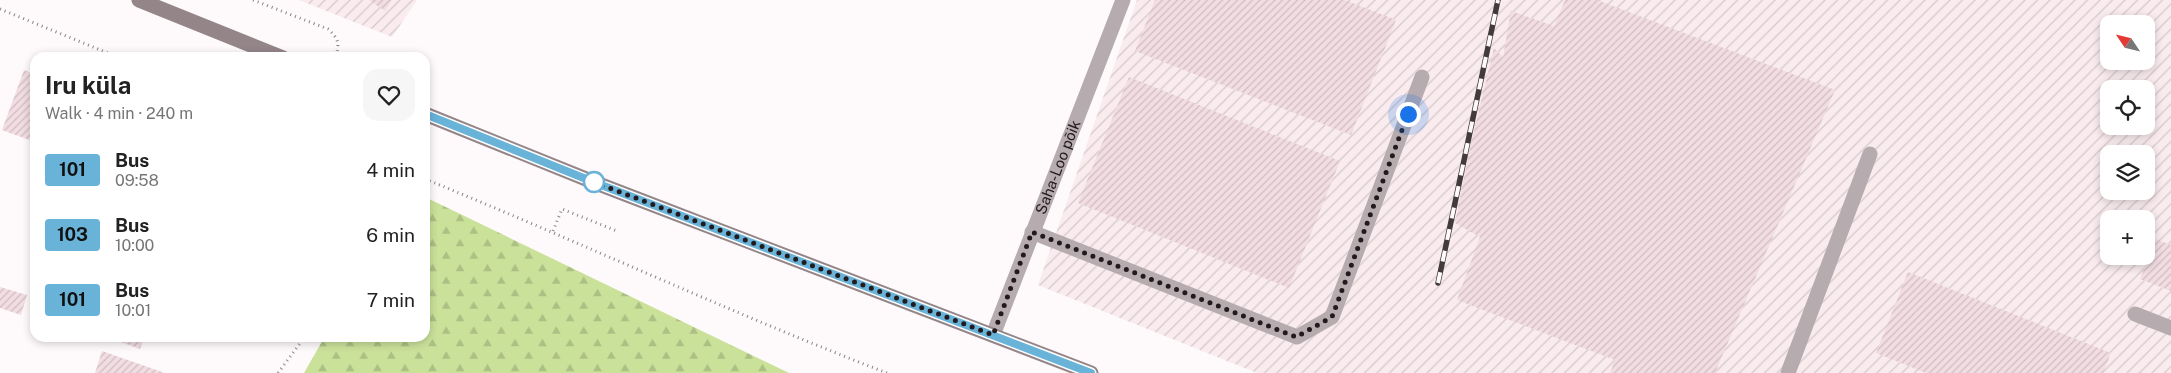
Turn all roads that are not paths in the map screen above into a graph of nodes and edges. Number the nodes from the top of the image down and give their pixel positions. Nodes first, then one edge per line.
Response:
1 (139, 0) edge
2 (1123, 0) edge
3 (268, 52) edge
4 (1422, 77) dead end
5 (430, 116) edge
6 (1870, 154) dead end
7 (1032, 232) junction
8 (2135, 314) dead end
9 (2171, 328) edge
10 (993, 335) junction
11 (1091, 373) edge
12 (1788, 373) edge

1 - 3 main road
2 - 7 lane, Saha-Loo põik
4 - 7 lane
5 - 10 main road
6 - 12 lane
7 - 10 lane, Saha-Loo põik
8 - 9 lane
10 - 11 main road

